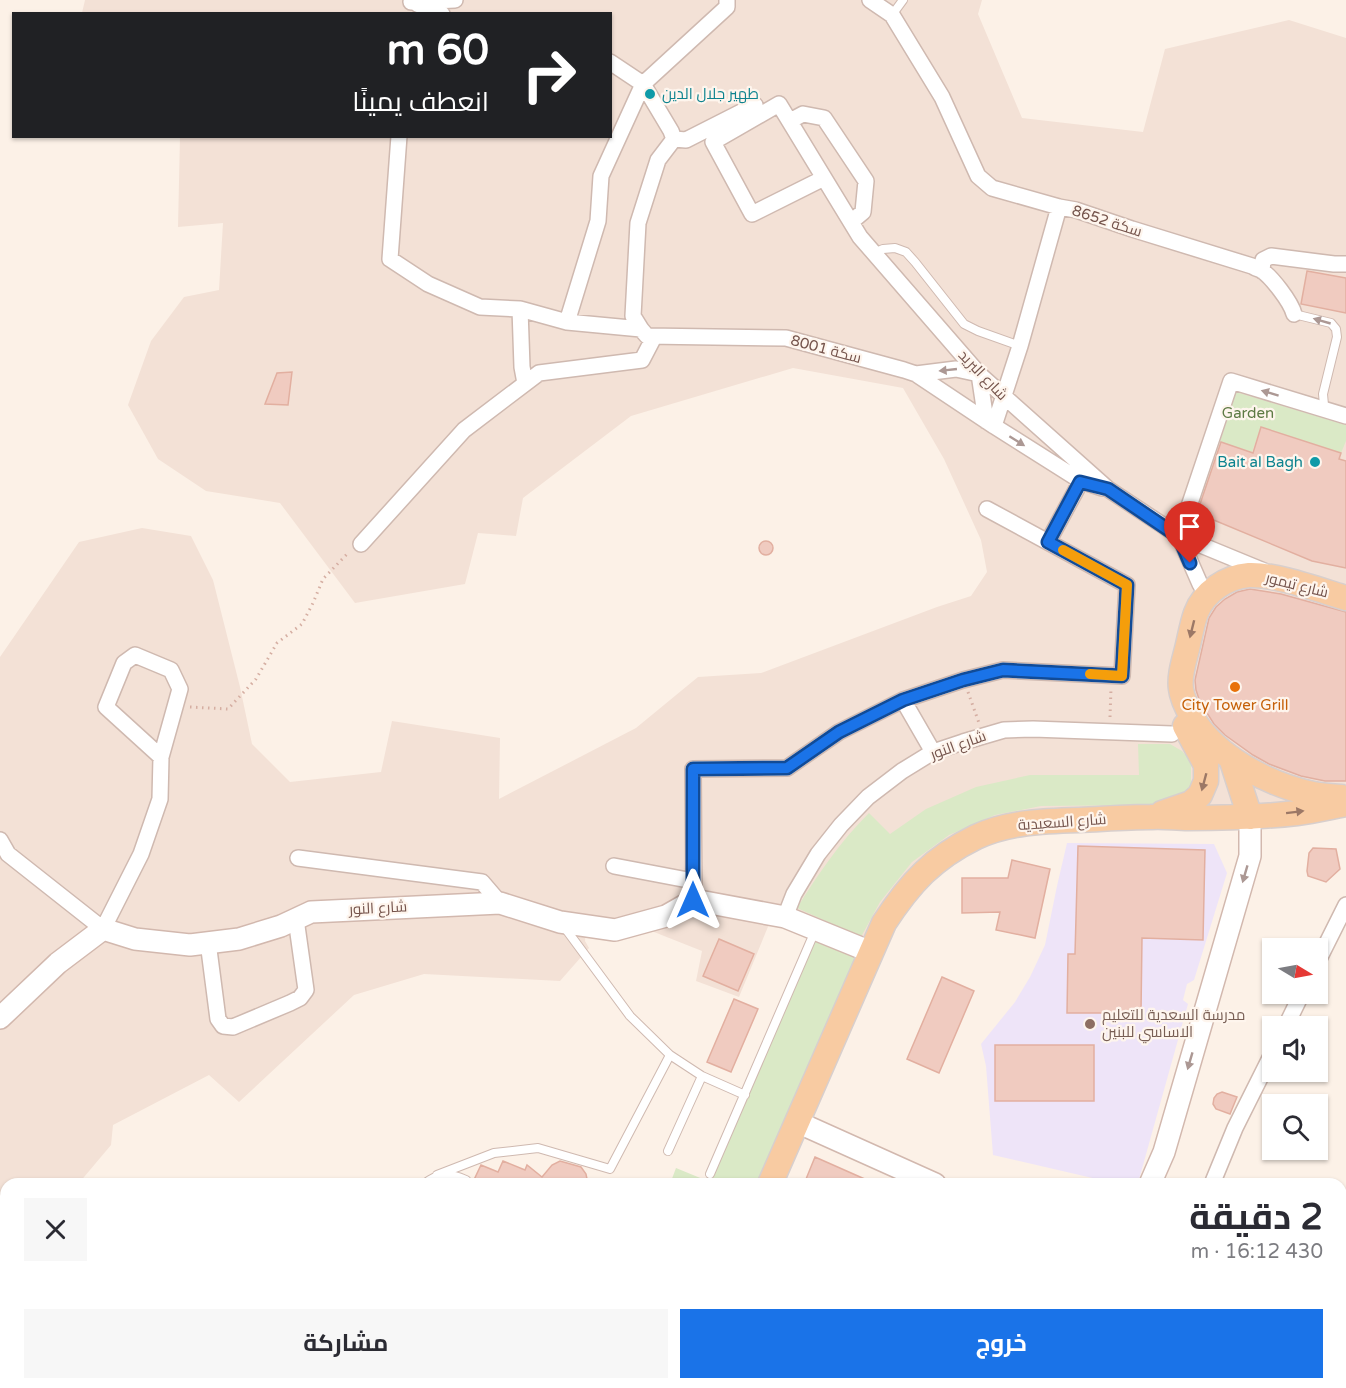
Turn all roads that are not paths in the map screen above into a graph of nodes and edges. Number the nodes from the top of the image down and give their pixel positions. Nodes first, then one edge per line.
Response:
1 (455, 0) edge
2 (727, 0) edge
3 (870, 0) edge
4 (903, 0) edge
5 (410, 5) edge
6 (435, 12) edge
7 (892, 15) junction
8 (612, 63) edge
9 (643, 84) junction
10 (755, 105) dead end
11 (790, 121) junction
12 (399, 138) edge
13 (674, 139) junction
14 (824, 178) junction
15 (1059, 207) junction
16 (851, 222) junction
17 (874, 253) junction
18 (1346, 264) edge
19 (1262, 271) junction
20 (520, 309) junction
21 (1294, 314) joint
22 (567, 322) junction
23 (647, 333) junction
24 (1020, 346) junction
25 (916, 374) junction
26 (979, 374) junction
27 (525, 383) junction
28 (1004, 397) junction
29 (1326, 410) junction
30 (1346, 416) edge
31 (990, 424) junction
32 (1080, 482) junction
33 (1108, 489) junction
34 (987, 509) dead end
35 (1179, 537) junction
36 (1048, 542) junction
37 (361, 544) road end
38 (1290, 582) junction
39 (1207, 595) junction
40 (1346, 598) edge
41 (1181, 689) junction
42 (903, 700) junction
43 (1172, 734) dead end
44 (933, 752) junction
45 (161, 757) junction
46 (1231, 758) junction
47 (1346, 797) edge
48 (1346, 804) edge
49 (1250, 816) junction
50 (1153, 817) junction
51 (0, 840) edge
52 (298, 858) dead end
53 (614, 866) dead end
54 (693, 891) junction
55 (500, 903) junction
56 (1346, 905) edge
57 (785, 917) junction
58 (296, 919) junction
59 (560, 922) junction
60 (103, 929) junction
61 (816, 930) junction
62 (1328, 941) edge
63 (208, 942) junction
64 (871, 952) junction
65 (0, 1018) edge
66 (670, 1055) junction
67 (1262, 1074) edge
68 (702, 1076) junction
69 (744, 1095) junction
70 (797, 1122) junction
71 (668, 1151) dead end
72 (710, 1174) dead end
73 (437, 1175) junction
74 (433, 1178) edge
75 (461, 1178) edge
76 (773, 1178) edge
77 (922, 1178) edge
78 (1153, 1178) edge
79 (1214, 1178) edge

1 - 5 street
2 - 9 street
3 - 7 street, سكة 8652
4 - 7 lane
5 - 6 street
7 - 15 street, سكة 8652
8 - 9 street
9 - 13 street
9 - 22 street
10 - 13 street
11 - 14 street, شارع البريد
11 - 14 street, شارع البريد
11 - 16 street
12 - 20 street, سكة 8001
13 - 23 street
14 - 16 street, شارع البريد
15 - 19 street, سكة 8652
15 - 24 street
16 - 17 street, شارع البريد
17 - 24 lane
17 - 26 street, شارع البريد
18 - 19 street
19 - 21 street
20 - 22 street, سكة 8001
20 - 27 street
29 -> 21 lane
22 - 23 street, سكة 8001
23 - 25 street, سكة 8001
23 - 27 street
24 - 28 street
26 -> 25 street
25 - 31 street, سكة 8001
26 - 28 street, شارع البريد
26 - 31 street
27 - 37 street
28 - 31 street
28 - 33 street, شارع البريد
29 - 30 street
29 -> 35 street
31 -> 32 street, سكة 8001
32 - 33 street, سكة 8001
32 - 36 street
33 - 35 street, شارع البريد
34 - 36 street
35 - 38 street, شارع البريد
35 - 39 street
36 - 42 street
38 - 39 main road, شارع تيمور
38 - 40 main road, شارع تيمور
39 -> 41 main road
41 - 46 main road
41 -> 50 main road
42 - 44 street
42 - 54 street
43 - 44 street, شارع النور
44 - 57 street, شارع النور
45 - 45 street
45 - 60 street
46 - 47 main road
46 - 49 main road
49 -> 48 main road, شارع السعيدية
49 - 50 main road, شارع السعيدية
49 -> 78 street
50 - 64 main road, شارع السعيدية
51 - 60 street
52 - 55 street
53 - 54 street
54 - 57 street
54 - 59 street, شارع النور
55 - 58 street, شارع النور
55 - 59 street, شارع النور
56 - 62 street
57 - 61 street
58 - 63 street, شارع النور
58 - 63 street
59 - 66 lane
60 - 63 street, شارع النور
60 - 65 street
61 - 64 street
61 - 69 lane
64 - 70 main road, شارع السعيدية
66 - 68 lane
66 - 73 lane
67 - 79 street
68 - 69 lane
68 - 71 lane
69 - 72 lane
70 - 76 main road, شارع السعيدية
70 - 77 street
73 - 74 lane
73 - 75 lane

